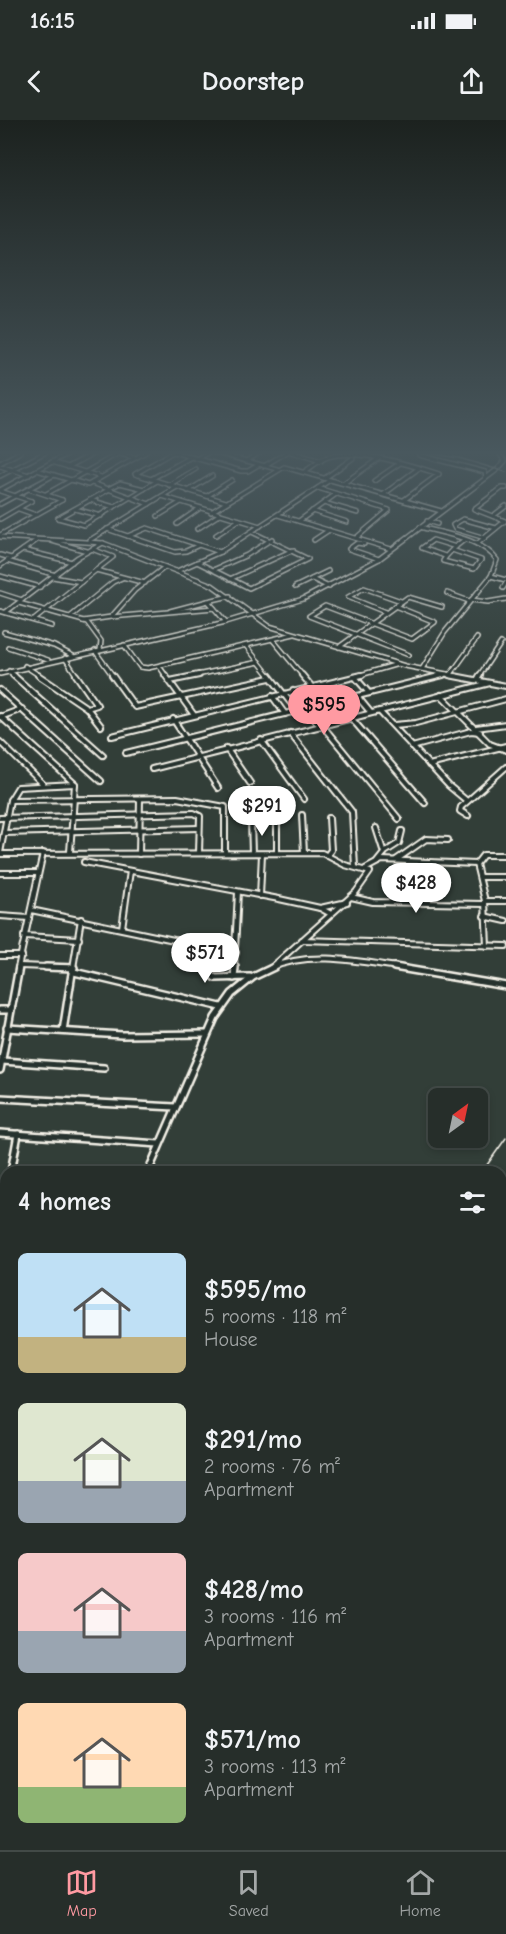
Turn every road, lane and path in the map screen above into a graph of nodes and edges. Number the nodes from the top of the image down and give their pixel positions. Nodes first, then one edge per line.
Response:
1 (102, 533) edge
2 (119, 533) edge
3 (136, 533) edge
4 (161, 533) edge
5 (219, 533) edge
6 (251, 533) edge
7 (254, 533) edge
8 (325, 533) edge
9 (338, 533) edge
10 (362, 533) edge
11 (412, 533) edge
12 (439, 533) edge
13 (467, 533) edge
14 (491, 533) edge
15 (216, 535) dead end
16 (0, 536) edge
17 (128, 536) junction
18 (356, 538) junction
19 (485, 538) junction
20 (272, 539) junction
21 (37, 540) junction
22 (50, 540) junction
23 (90, 540) junction
24 (314, 540) dead end
25 (464, 540) junction
26 (103, 543) junction
27 (365, 543) junction
28 (477, 544) junction
29 (199, 545) junction
30 (456, 547) junction
31 (92, 549) junction
32 (391, 549) junction
33 (23, 550) junction
34 (294, 550) junction
35 (452, 550) junction
36 (87, 551) junction
37 (220, 552) junction
38 (0, 555) edge
39 (444, 558) junction
40 (9, 559) junction
41 (379, 559) junction
42 (72, 562) junction
43 (197, 562) junction
44 (0, 566) edge
45 (165, 567) junction
46 (95, 570) junction
47 (213, 570) junction
48 (177, 571) junction
49 (328, 571) dead end
50 (0, 576) edge
51 (55, 576) junction
52 (491, 576) junction
53 (122, 578) junction
54 (230, 579) junction
55 (312, 579) junction
56 (506, 581) edge
57 (81, 582) junction
58 (145, 583) junction
59 (40, 587) junction
60 (296, 587) dead end
61 (329, 587) junction
62 (502, 588) dead end
63 (0, 593) edge
64 (447, 593) dead end
65 (230, 596) junction
66 (506, 599) edge
67 (208, 601) junction
68 (401, 601) junction
69 (470, 601) junction
70 (21, 602) junction
71 (395, 606) junction
72 (442, 607) dead end
73 (214, 608) junction
74 (0, 611) edge
75 (6, 612) junction
76 (44, 612) junction
77 (166, 612) junction
78 (385, 612) junction
79 (252, 615) junction
80 (70, 617) junction
81 (111, 617) junction
82 (34, 620) junction
83 (83, 621) junction
84 (226, 622) junction
85 (371, 623) junction
86 (52, 626) dead end
87 (4, 632) dead end
88 (294, 634) junction
89 (356, 635) junction
90 (477, 638) dead end
91 (273, 640) junction
92 (501, 643) dead end
93 (124, 645) junction
94 (246, 646) junction
95 (8, 647) dead end
96 (339, 647) junction
97 (98, 650) junction
98 (409, 655) dead end
99 (73, 656) junction
100 (65, 658) junction
101 (50, 661) junction
102 (259, 662) junction
103 (398, 664) junction
104 (25, 666) junction
105 (159, 666) junction
106 (422, 669) junction
107 (9, 671) junction
108 (1, 673) edge
109 (449, 674) junction
110 (355, 677) junction
111 (270, 678) junction
112 (477, 680) junction
113 (506, 680) edge
114 (170, 681) junction
115 (490, 683) junction
116 (504, 686) edge
117 (312, 687) junction
118 (0, 690) edge
119 (293, 691) junction
120 (369, 693) junction
121 (283, 694) junction
122 (441, 695) junction
123 (272, 696) junction
124 (357, 696) junction
125 (182, 698) junction
126 (506, 699) edge
127 (87, 708) junction
128 (306, 708) junction
129 (22, 709) junction
130 (297, 711) junction
131 (379, 711) junction
132 (459, 712) junction
133 (371, 713) junction
134 (285, 714) junction
135 (194, 715) junction
136 (0, 716) edge
137 (351, 718) junction
138 (173, 719) junction
139 (506, 724) edge
140 (321, 725) junction
141 (394, 725) junction
142 (101, 726) dead end
143 (473, 730) junction
144 (290, 733) junction
145 (112, 736) dead end
146 (187, 738) junction
147 (261, 741) junction
148 (0, 742) edge
149 (412, 747) junction
150 (226, 748) junction
151 (498, 748) junction
152 (506, 748) edge
153 (126, 753) dead end
154 (103, 754) dead end
155 (197, 756) junction
156 (429, 765) junction
157 (506, 767) edge
158 (152, 769) dead end
159 (101, 781) dead end
160 (250, 783) dead end
161 (75, 784) junction
162 (43, 785) junction
163 (218, 788) dead end
164 (73, 799) junction
165 (140, 799) junction
166 (10, 800) junction
167 (304, 800) dead end
168 (467, 801) junction
169 (425, 803) dead end
170 (139, 813) junction
171 (302, 815) dead end
172 (72, 816) junction
173 (277, 816) dead end
174 (468, 816) dead end
175 (2, 818) edge
176 (329, 818) dead end
177 (399, 819) dead end
178 (251, 820) dead end
179 (199, 828) junction
180 (376, 828) dead end
181 (138, 830) junction
182 (72, 831) junction
183 (402, 831) dead end
184 (4, 833) junction
185 (448, 840) dead end
186 (70, 852) junction
187 (0, 853) edge
188 (43, 853) junction
189 (199, 853) junction
190 (225, 853) junction
191 (252, 853) junction
192 (277, 853) junction
193 (304, 853) junction
194 (384, 853) junction
195 (139, 854) junction
196 (262, 854) junction
197 (328, 854) junction
198 (506, 855) edge
199 (396, 860) junction
200 (84, 862) dead end
201 (377, 862) junction
202 (476, 864) junction
203 (355, 867) junction
204 (365, 869) junction
205 (130, 871) junction
206 (0, 873) edge
207 (38, 873) junction
208 (480, 877) junction
209 (506, 878) edge
210 (238, 892) junction
211 (260, 896) junction
212 (349, 899) junction
213 (506, 901) edge
214 (484, 903) junction
215 (320, 909) junction
216 (31, 910) junction
217 (331, 914) junction
218 (0, 916) edge
219 (484, 916) junction
220 (29, 918) junction
221 (81, 919) junction
222 (506, 921) edge
223 (122, 928) junction
224 (24, 936) junction
225 (79, 939) junction
226 (302, 940) junction
227 (182, 942) junction
228 (487, 946) junction
229 (506, 946) edge
230 (236, 953) junction
231 (0, 956) edge
232 (22, 956) junction
233 (20, 966) junction
234 (271, 968) junction
235 (74, 970) junction
236 (252, 977) junction
237 (234, 978) junction
238 (506, 986) edge
239 (221, 1007) junction
240 (0, 1010) edge
241 (9, 1010) junction
242 (7, 1028) junction
243 (63, 1030) junction
244 (207, 1034) junction
245 (2, 1044) edge
246 (2, 1061) junction
247 (104, 1068) dead end
248 (0, 1070) edge
249 (0, 1098) edge
250 (175, 1107) junction
251 (0, 1133) edge
252 (18, 1134) junction
253 (159, 1144) junction
254 (12, 1166) edge
255 (150, 1166) edge

1 - 23 street
2 - 17 street
3 - 17 street
4 - 29 street
5 - 15 street
6 - 37 street
7 - 20 street
8 - 24 street
9 - 18 street
10 - 18 street
11 - 32 street
12 - 25 street
13 - 19 street
14 - 19 street
16 - 21 street
17 - 29 street
18 - 27 street
19 - 28 street
20 - 34 street
20 - 47 street
21 - 22 street
21 - 33 street
22 - 23 street
22 - 36 street
23 - 26 street
25 - 28 street
25 - 30 street
26 - 31 street
26 - 45 street
27 - 32 street
27 - 41 street
28 - 52 street
29 - 37 street
30 - 35 street
30 - 39 street
31 - 36 street
31 - 46 street
32 - 41 street
33 - 40 street
33 - 42 street
34 - 54 street
34 - 54 street
35 - 39 street
35 - 39 street
36 - 42 street
37 - 43 street
38 - 40 street
40 - 44 street
40 - 51 street
41 - 61 street
42 - 51 street
43 - 47 street
43 - 48 street
45 - 48 street
45 - 58 street
46 - 53 street
46 - 57 street
47 - 54 street
48 - 65 street
49 - 55 street
50 - 59 street
51 - 57 street
51 - 59 street
52 - 56 street
52 - 69 street
53 - 58 street
53 - 80 street
55 - 60 street
55 - 61 street
56 - 62 street
57 - 76 street
58 - 81 street
59 - 70 street
61 - 79 street
63 - 70 street
64 - 69 street
65 - 67 street
65 - 79 street
66 - 69 street
67 - 73 street
67 - 77 street
68 - 71 street
68 - 72 street
68 - 78 street
69 - 106 street
70 - 75 street
70 - 76 street
71 - 78 street
71 - 85 street
73 - 77 street
73 - 84 street
74 - 75 street
75 - 82 street
76 - 80 street
76 - 82 street
77 - 81 street
78 - 85 street
79 - 84 street
79 - 88 street
80 - 83 street
81 - 83 street
82 - 86 street
83 - 97 street
84 - 93 street
85 - 89 street
85 - 89 street
87 - 99 street
88 - 91 street
88 - 96 street
89 - 96 street
89 - 98 street
90 - 109 street
91 - 94 street
91 - 117 street
92 - 112 street
93 - 97 street
93 - 105 street
94 - 102 street
94 - 105 street
95 - 101 street
96 - 103 street
97 - 99 street
97 - 125 street
99 - 100 street
100 - 101 street
100 - 127 street
101 - 104 street
102 - 111 street
102 - 114 street
103 - 106 street
103 - 110 street
104 - 107 street
104 - 127 street
105 - 114 street
106 - 109 street
107 - 108 street
107 - 154 street
109 - 112 street
109 - 120 street
110 - 117 street
110 - 120 street
111 - 121 street
111 - 125 street
112 - 115 street
113 - 116 street
114 - 125 street
115 - 116 street
115 - 122 street
117 - 119 street
118 - 129 street
119 - 121 street
119 - 128 street
120 - 124 street
121 - 123 street
121 - 130 street
122 - 131 street
122 - 132 street
123 - 134 street
123 - 135 street
124 - 128 street
124 - 133 street
125 - 135 street
126 - 132 street
127 - 142 street
128 - 130 street
128 - 140 street
129 - 136 street
129 - 159 street
130 - 134 street
131 - 133 street
131 - 141 street
132 - 141 street
132 - 143 street
133 - 137 street
134 - 146 street
135 - 138 street
136 - 161 street
137 - 140 street
137 - 169 street
138 - 145 street
138 - 146 street
139 - 143 street
140 - 144 street
140 - 177 street
141 - 149 street
143 - 149 street
143 - 151 street
144 - 147 street
144 - 203 street
146 - 153 street
146 - 155 street
147 - 150 street
147 - 167 street
148 - 162 street
149 - 156 street
150 - 155 street
150 - 160 street
151 - 152 street
151 - 156 street
155 - 158 street
155 - 163 street
156 - 168 street
157 - 168 street
161 - 162 street
161 - 164 street
162 - 166 street
164 - 165 street
164 - 166 street
164 - 172 street
165 - 170 street
165 - 190 street
166 - 175 street
168 - 174 street
170 - 172 street
170 - 179 street
170 - 181 street
171 - 193 street
172 - 175 street
172 - 182 street
173 - 192 street
175 - 184 street
176 - 197 street
178 - 191 street
179 - 181 street
179 - 189 street
180 - 194 street
181 - 182 street
181 - 195 street
182 - 184 street
182 - 186 street
183 - 194 street
184 - 187 street
185 - 199 street
186 - 188 street
186 - 195 street
187 - 188 street
188 - 207 street
189 - 190 street
189 - 195 street
190 - 191 street
191 - 196 street
192 - 193 street
192 - 196 street
193 - 197 street
194 - 201 street
196 - 211 street
197 - 203 street
198 - 202 street
199 - 201 street
199 - 202 street
200 - 205 street
201 - 204 street
202 - 208 street
203 - 204 street
204 - 212 street
205 - 210 street
205 - 223 street
206 - 207 street
207 - 216 street
208 - 209 street
208 - 214 street
210 - 211 street
210 - 230 street
211 - 215 street
212 - 214 street
212 - 215 street
212 - 217 street
213 - 214 street
214 - 219 street
215 - 217 street
216 - 220 street
216 - 221 street
217 - 226 street
218 - 220 street
219 - 222 street
219 - 228 street
220 - 224 street
221 - 223 street
221 - 225 street
223 - 227 street
224 - 225 street
224 - 232 street
225 - 235 street
226 - 228 street
226 - 234 street
227 - 230 street
227 - 237 street
228 - 229 street
230 - 237 street
231 - 232 street
232 - 233 street
233 - 235 street
233 - 241 street
234 - 236 street
234 - 238 street
235 - 239 street
235 - 243 street
236 - 237 street
236 - 239 street
239 - 244 street
240 - 241 street
241 - 242 street
242 - 243 street
242 - 245 street
243 - 244 street
244 - 250 street
245 - 246 street
246 - 247 street
246 - 248 street
249 - 250 street
250 - 253 street
251 - 252 street
252 - 253 street
252 - 254 street
253 - 255 street

